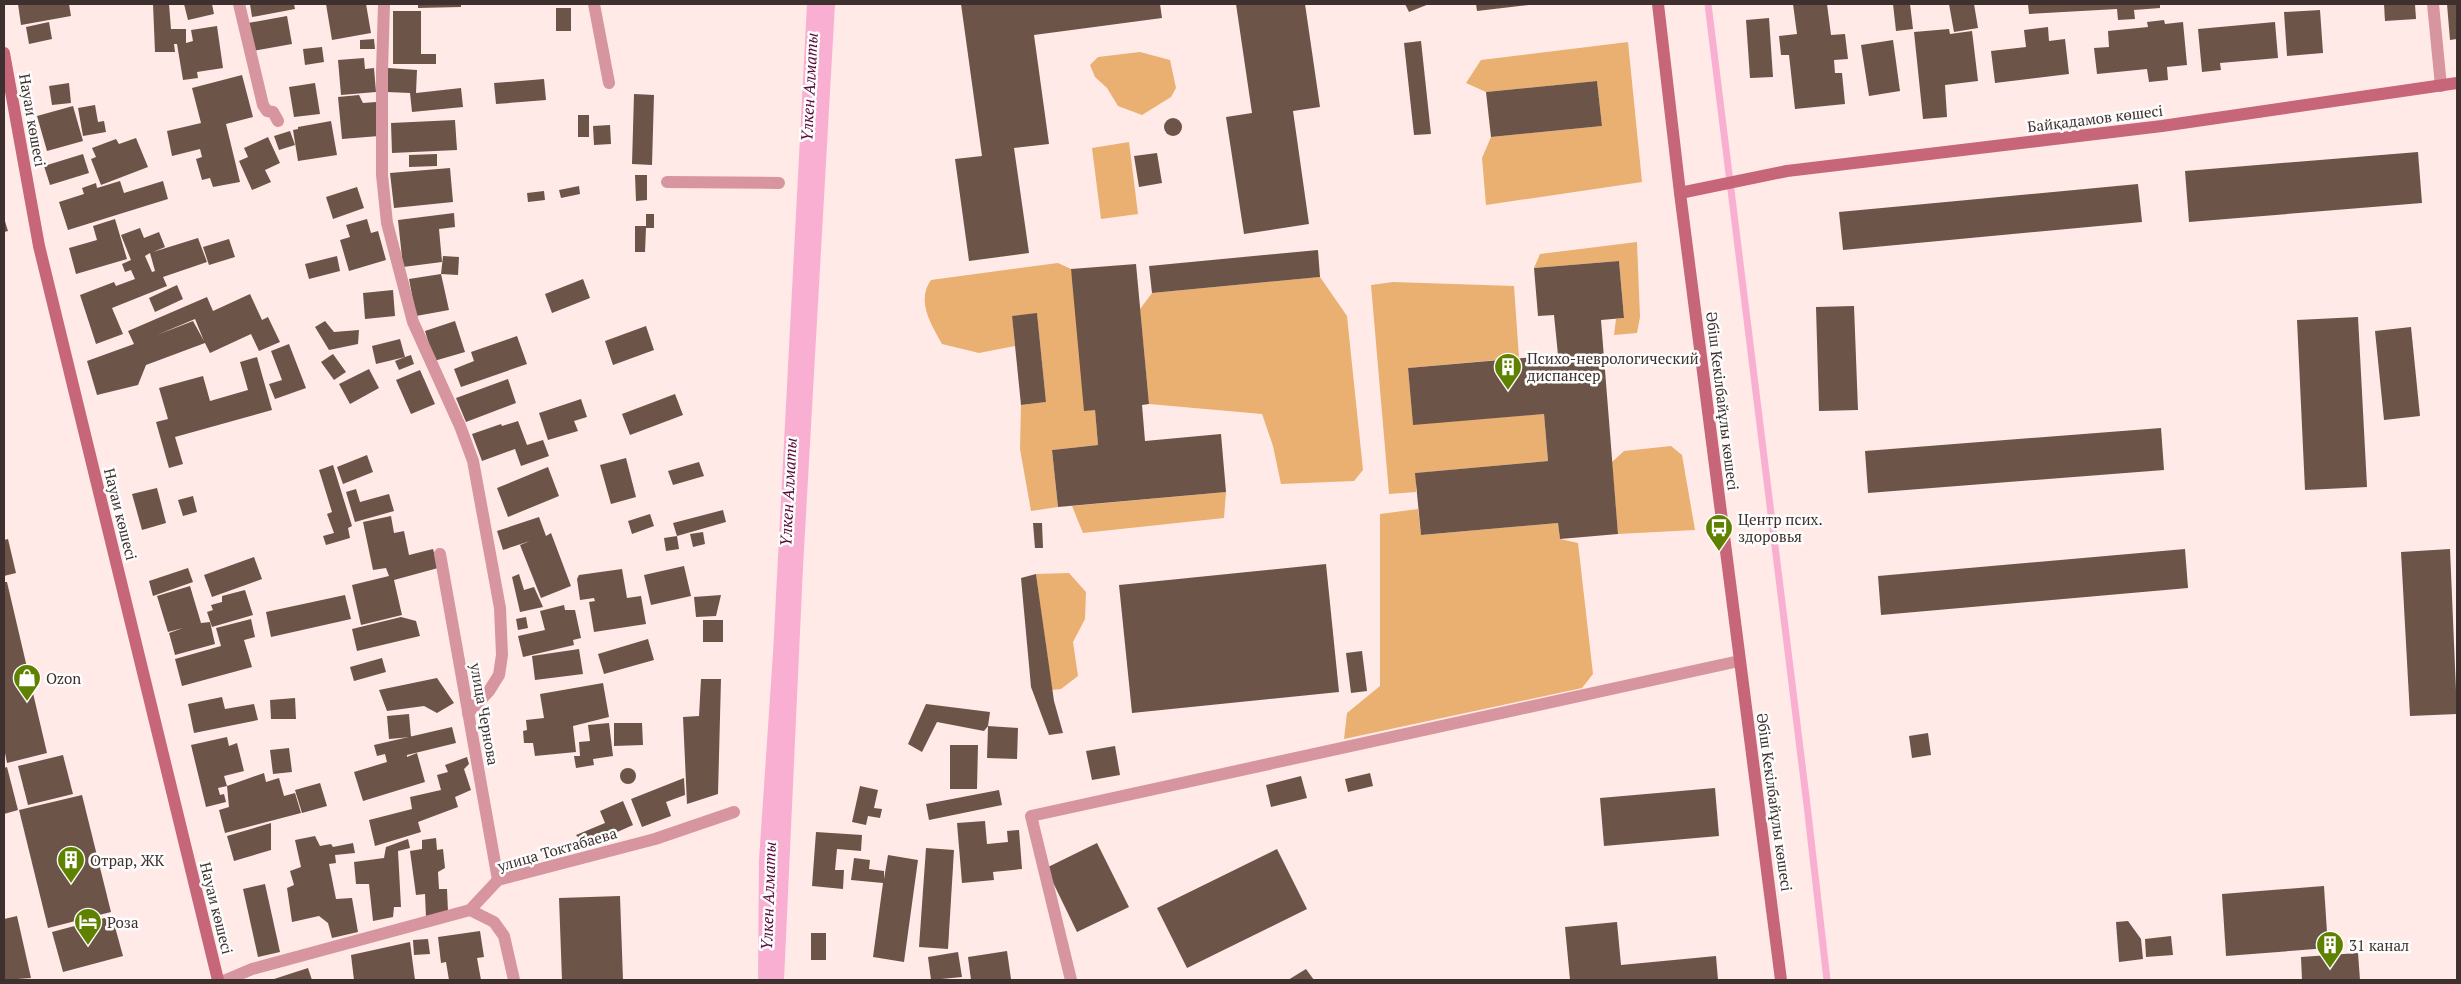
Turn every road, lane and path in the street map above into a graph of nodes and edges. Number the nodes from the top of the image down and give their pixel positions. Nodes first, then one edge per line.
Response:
1 (239, 4) edge
2 (384, 4) edge
3 (594, 4) edge
4 (1658, 4) edge
5 (2433, 4) edge
6 (4, 53) edge
7 (609, 83) dead end
8 (2457, 83) edge
9 (2442, 86) junction
10 (278, 121) dead end
11 (668, 182) dead end
12 (779, 183) dead end
13 (1680, 193) junction
14 (440, 554) dead end
15 (1740, 661) junction
16 (468, 713) junction
17 (734, 812) dead end
18 (498, 880) junction
19 (470, 910) junction
20 (218, 980) edge
21 (226, 980) edge
22 (514, 980) edge
23 (1071, 980) edge
24 (1781, 980) edge

1 - 10 street
2 - 16 street
3 - 7 street
4 - 13 street, Әбіш Кекілбайұлы көшесі
5 - 9 street
6 - 20 street, Науаи көшесі
8 - 9 street, Байқадамов көшесі
9 - 13 street, Байқадамов көшесі
11 - 12 street
13 - 15 street, Әбіш Кекілбайұлы көшесі
14 - 16 street, улица Чернова
15 - 23 street
15 - 24 street, Әбіш Кекілбайұлы көшесі
16 - 18 street, улица Чернова
17 - 18 street, улица Токтабаева
18 - 19 street, улица Токтабаева
19 - 21 street
19 - 22 street

